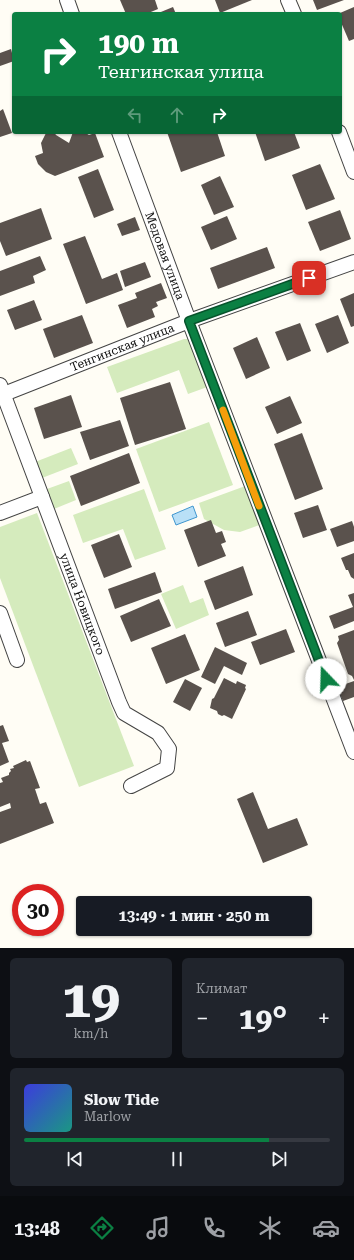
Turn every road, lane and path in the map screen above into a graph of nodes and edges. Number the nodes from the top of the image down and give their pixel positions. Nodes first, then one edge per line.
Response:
1 (67, 0) edge
2 (288, 0) edge
3 (71, 12) edge
4 (293, 12) edge
5 (120, 134) edge
6 (340, 134) edge
7 (354, 172) edge
8 (354, 262) edge
9 (189, 321) junction
10 (2, 390) edge
11 (42, 497) junction
12 (0, 513) edge
13 (0, 613) edge
14 (17, 660) dead end
15 (354, 752) edge
16 (131, 786) dead end

1 - 3 street
2 - 4 street
5 - 9 street, Медовая улица
6 - 7 street
8 - 9 street, Тенгинская улица
9 - 10 street, Тенгинская улица
9 - 15 street, Медовая улица
10 - 11 street, улица Новицкого
11 - 12 street
11 - 16 street, улица Новицкого
13 - 14 street

